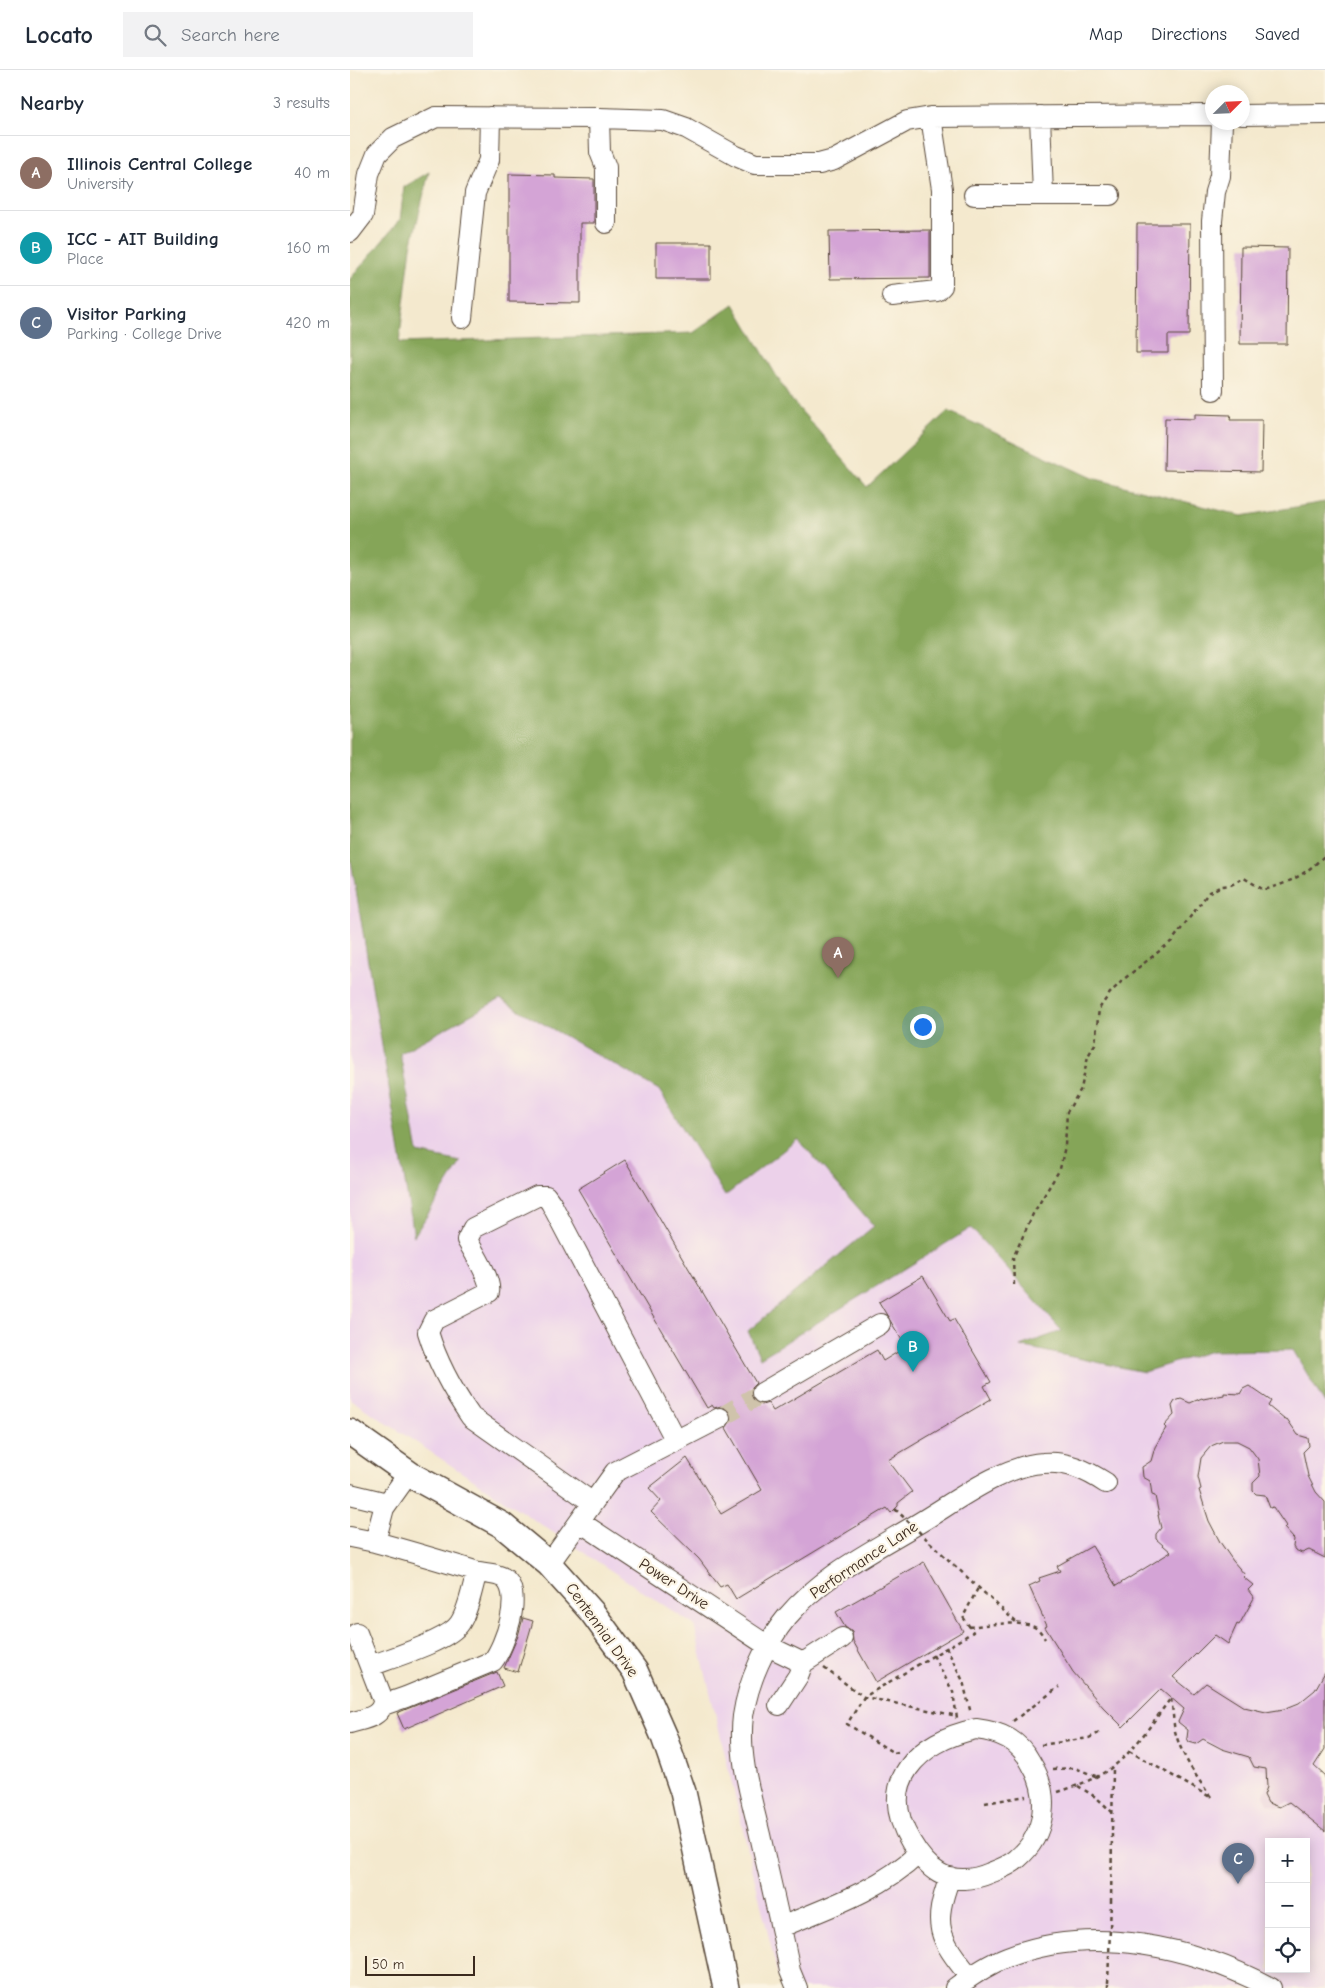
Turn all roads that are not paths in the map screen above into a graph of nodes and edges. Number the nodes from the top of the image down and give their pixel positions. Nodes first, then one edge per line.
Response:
1 (1325, 114) edge
2 (1205, 115) edge
3 (1250, 115) edge
4 (1040, 116) junction
5 (490, 117) junction
6 (931, 117) junction
7 (599, 118) junction
8 (1222, 130) edge
9 (974, 195) dead end
10 (1043, 195) junction
11 (1110, 195) dead end
12 (606, 223) dead end
13 (350, 232) edge
14 (892, 296) dead end
15 (462, 318) dead end
16 (1213, 390) dead end
17 (880, 1324) dead end
18 (762, 1393) tunnel mouth
19 (720, 1418) tunnel mouth
20 (350, 1432) edge
21 (676, 1440) junction
22 (409, 1474) junction
23 (1106, 1483) dead end
24 (350, 1494) edge
25 (593, 1503) junction
26 (387, 1504) junction
27 (580, 1522) junction
28 (350, 1537) edge
29 (375, 1542) junction
30 (549, 1564) junction
31 (476, 1572) junction
32 (357, 1633) dead end
33 (842, 1638) dead end
34 (768, 1646) junction
35 (807, 1661) junction
36 (370, 1666) junction
37 (383, 1705) junction
38 (779, 1705) dead end
39 (350, 1723) edge
40 (918, 1854) junction
41 (950, 1877) junction
42 (781, 1927) junction
43 (963, 1983) edge
44 (726, 1988) edge
45 (797, 1988) edge
46 (1271, 1988) edge

1 - 3 street
2 - 4 street
4 - 6 street
4 - 10 street
5 - 7 street
5 - 13 street
5 - 15 street
6 - 7 street
6 - 14 street
7 - 12 street
8 - 16 street
9 - 10 street
10 - 11 street
17 - 18 street
19 - 21 street
20 - 22 main road, Centennial Drive
21 - 25 street
21 - 25 street
22 - 26 street
22 - 30 main road, Centennial Drive
23 - 34 street, Performance Lane
24 - 26 street
25 - 27 street
26 - 29 street
27 - 30 street
27 - 34 street, Power Drive
28 - 29 street
29 - 31 street
30 - 44 main road, Centennial Drive
31 - 36 street
31 - 37 street
32 - 36 street
33 - 35 street
34 - 35 street, Power Drive
34 - 42 street, Performance Lane
35 - 38 street
36 - 37 street
37 - 39 street
40 - 41 street
40 - 41 street
40 - 42 street
41 - 43 street
42 - 45 street, Performance Lane
43 - 46 street

